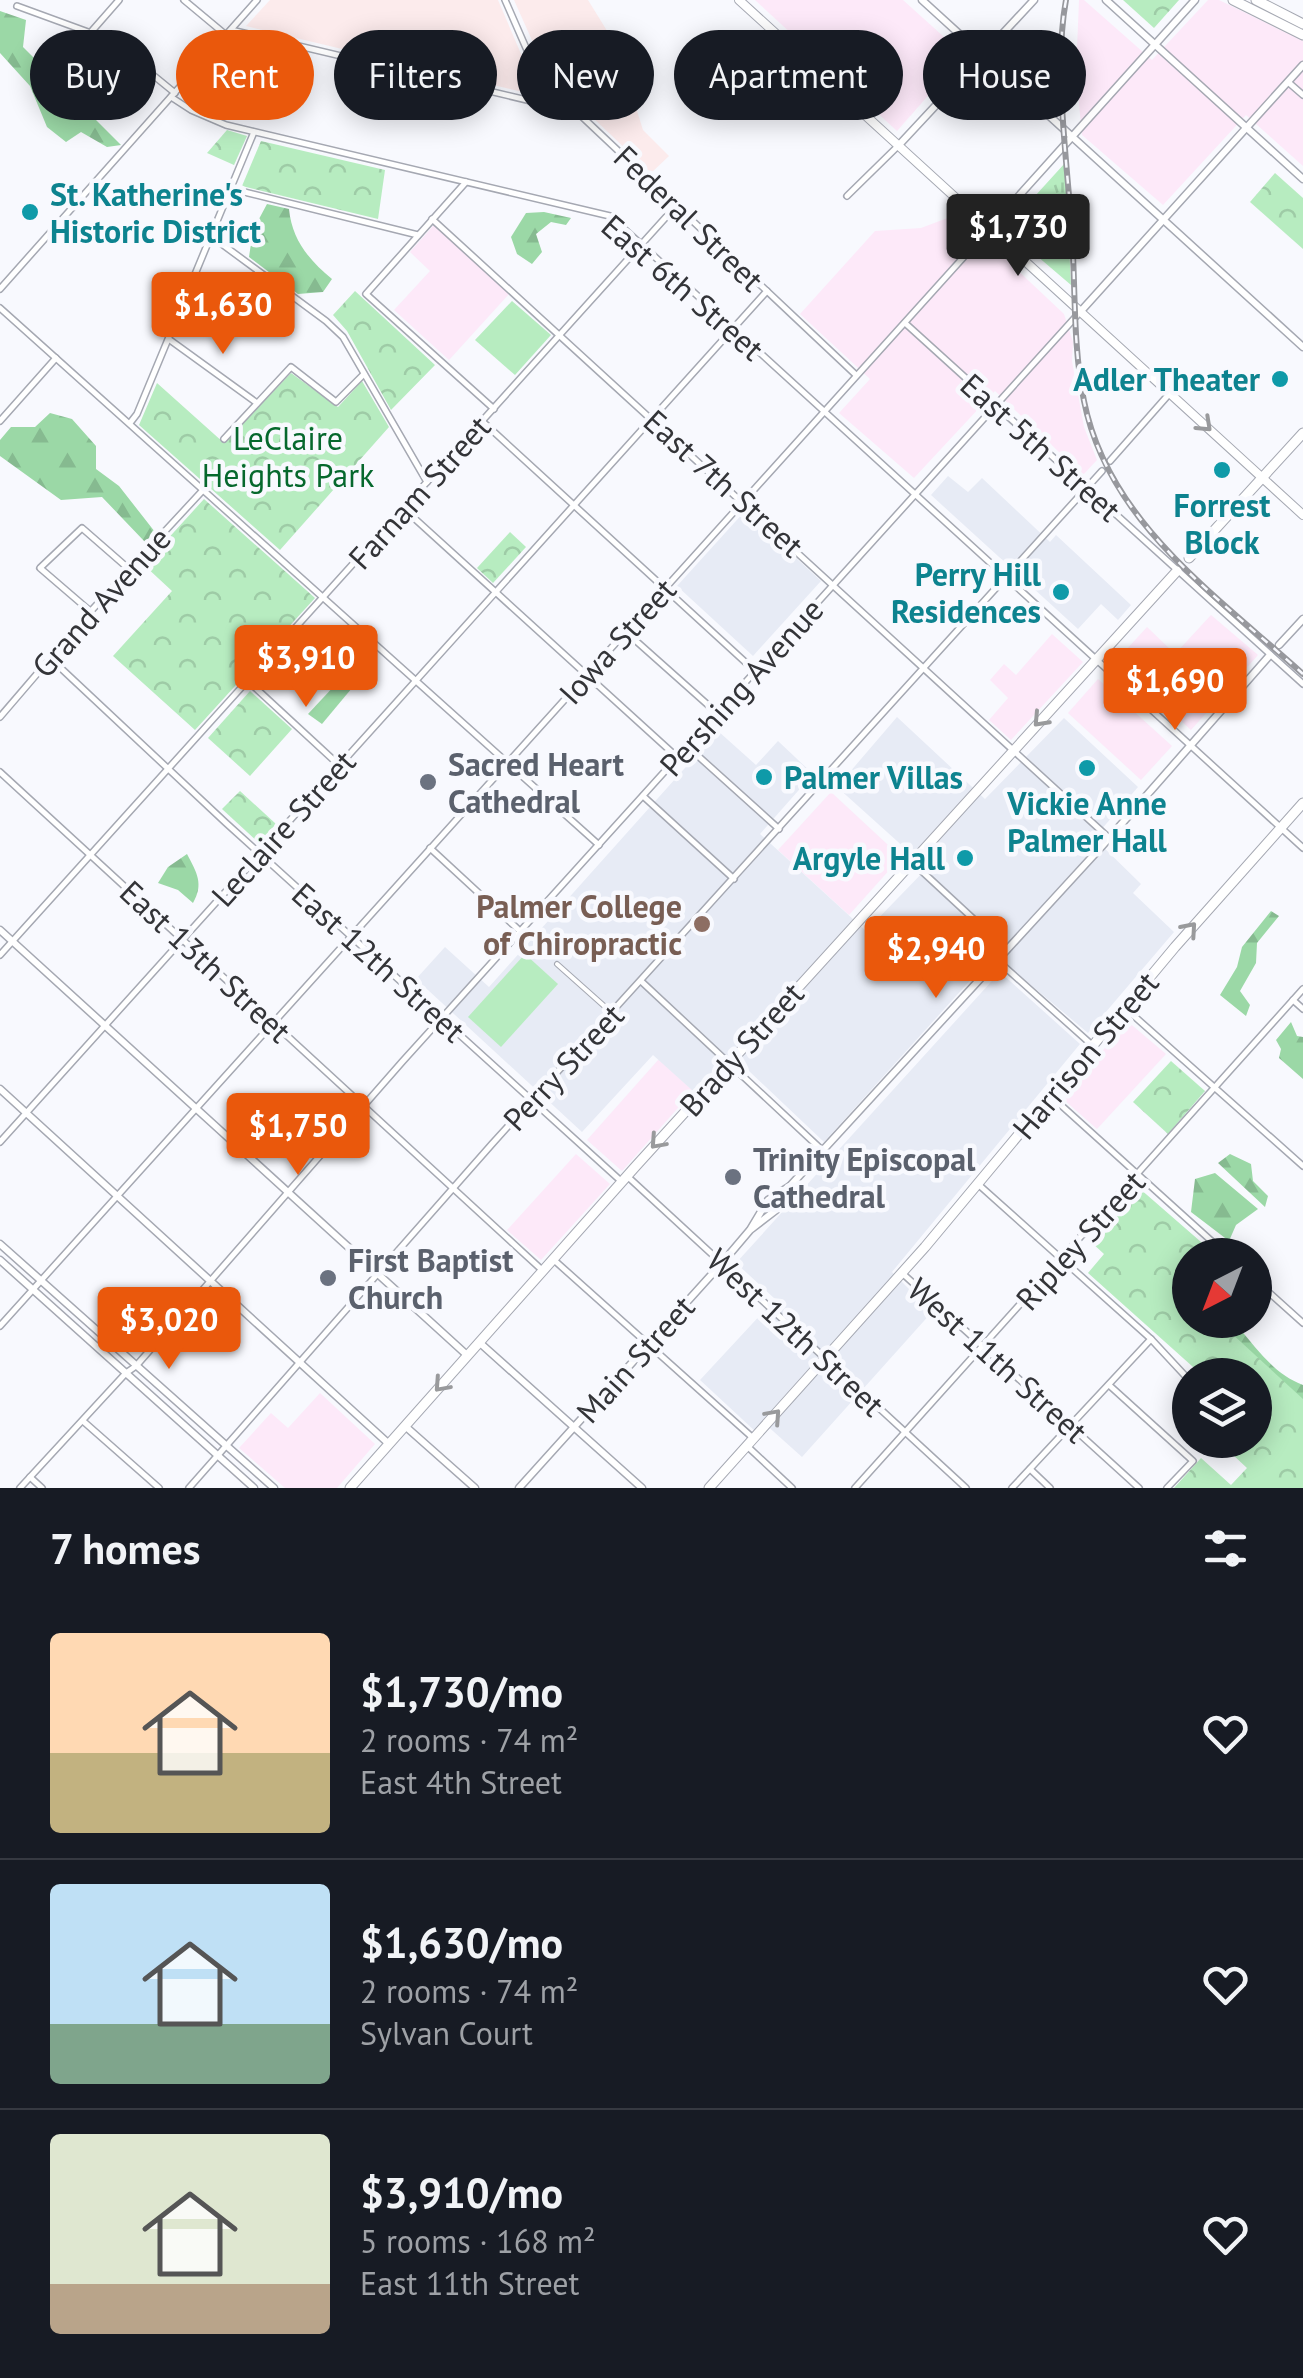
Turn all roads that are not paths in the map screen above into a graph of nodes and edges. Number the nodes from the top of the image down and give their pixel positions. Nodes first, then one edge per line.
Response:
1 (119, 0) edge
2 (184, 0) edge
3 (257, 0) edge
4 (505, 0) edge
5 (738, 0) edge
6 (922, 0) edge
7 (1034, 0) edge
8 (1106, 0) edge
9 (1195, 0) edge
10 (1232, 0) edge
11 (1256, 0) edge
12 (17, 6) dead end
13 (1303, 24) edge
14 (85, 30) edge
15 (93, 30) edge
16 (224, 30) edge
17 (231, 30) edge
18 (518, 30) edge
19 (955, 30) edge
20 (1005, 30) edge
21 (1303, 35) edge
22 (1155, 45) junction
23 (314, 52) edge
24 (1303, 65) edge
25 (156, 78) edge
26 (1288, 82) junction
27 (176, 92) edge
28 (173, 95) junction
29 (1303, 95) edge
30 (517, 97) edge
31 (923, 119) edge
32 (585, 120) edge
33 (1054, 120) edge
34 (1246, 128) junction
35 (254, 132) junction
36 (1072, 136) junction
37 (898, 146) junction
38 (1303, 180) edge
39 (466, 182) junction
40 (231, 189) junction
41 (847, 196) dead end
42 (676, 206) junction
43 (432, 219) junction
44 (1164, 220) junction
45 (990, 228) junction
46 (418, 235) junction
47 (211, 236) junction
48 (641, 244) junction
49 (0, 289) edge
50 (767, 292) junction
51 (0, 308) edge
52 (1081, 312) junction
53 (904, 322) junction
54 (733, 328) junction
55 (561, 334) junction
56 (169, 340) junction
57 (1303, 348) edge
58 (56, 358) junction
59 (364, 374) junction
60 (856, 375) junction
61 (1170, 393) junction
62 (257, 403) junction
63 (996, 406) junction
64 (494, 409) junction
65 (824, 411) junction
66 (652, 418) junction
67 (0, 421) edge
68 (482, 421) junction
69 (130, 423) junction
70 (1303, 433) edge
71 (224, 439) dead end
72 (1110, 462) dead end
73 (1102, 471) dead end
74 (1263, 478) junction
75 (427, 482) junction
76 (204, 488) junction
77 (1086, 489) junction
78 (916, 494) junction
79 (742, 500) junction
80 (574, 506) junction
81 (403, 508) junction
82 (1303, 514) edge
83 (1189, 558) dead end
84 (129, 570) junction
85 (1177, 571) junction
86 (1007, 578) junction
87 (834, 584) junction
88 (665, 588) junction
89 (495, 593) junction
90 (324, 596) junction
91 (90, 612) junction
92 (1303, 619) edge
93 (626, 632) junction
94 (1279, 645) dead end
95 (1270, 655) junction
96 (50, 658) junction
97 (1097, 660) junction
98 (925, 668) junction
99 (755, 671) junction
100 (586, 675) junction
101 (417, 680) junction
102 (248, 681) junction
103 (1303, 684) edge
104 (716, 713) junction
105 (0, 717) edge
106 (1190, 744) junction
107 (687, 746) junction
108 (1014, 750) junction
109 (677, 757) junction
110 (508, 762) junction
111 (340, 766) junction
112 (168, 769) junction
113 (0, 772) edge
114 (643, 796) junction
115 (1303, 803) edge
116 (1280, 827) junction
117 (779, 829) junction
118 (1108, 837) junction
119 (599, 844) junction
120 (430, 848) junction
121 (1303, 848) edge
122 (260, 853) junction
123 (91, 854) junction
124 (911, 861) junction
125 (734, 878) junction
126 (0, 930) edge
127 (521, 932) junction
128 (350, 937) junction
129 (182, 939) junction
130 (12, 941) junction
131 (1007, 950) junction
132 (0, 955) edge
133 (997, 960) junction
134 (557, 964) dead end
135 (641, 982) junction
136 (1303, 989) edge
137 (1293, 1000) junction
138 (1125, 1008) junction
139 (1303, 1009) edge
140 (612, 1014) junction
141 (442, 1020) junction
142 (273, 1022) junction
143 (104, 1026) junction
144 (1092, 1046) junction
145 (729, 1063) junction
146 (1216, 1088) junction
147 (0, 1090) edge
148 (1050, 1095) junction
149 (532, 1100) junction
150 (364, 1106) junction
151 (196, 1110) junction
152 (26, 1114) junction
153 (0, 1142) edge
154 (823, 1151) junction
155 (1303, 1166) edge
156 (1139, 1175) junction
157 (624, 1179) junction
158 (977, 1183) junction
159 (453, 1188) junction
160 (287, 1192) junction
161 (118, 1196) junction
162 (1208, 1238) edge
163 (0, 1244) edge
164 (0, 1260) edge
165 (554, 1260) junction
166 (1062, 1260) junction
167 (722, 1263) junction
168 (544, 1272) junction
169 (902, 1273) junction
170 (377, 1274) junction
171 (42, 1281) junction
172 (212, 1282) junction
173 (33, 1289) junction
174 (1272, 1296) edge
175 (1303, 1324) edge
176 (0, 1326) edge
177 (1151, 1340) junction
178 (480, 1342) junction
179 (648, 1344) junction
180 (984, 1346) junction
181 (468, 1356) junction
182 (825, 1360) junction
183 (1172, 1362) edge
184 (300, 1363) junction
185 (136, 1366) junction
186 (126, 1373) junction
187 (1109, 1385) junction
188 (83, 1420) junction
189 (405, 1426) junction
190 (1071, 1426) junction
191 (574, 1427) junction
192 (905, 1432) junction
193 (750, 1442) junction
194 (388, 1444) junction
195 (226, 1446) junction
196 (217, 1456) junction
197 (1030, 1470) junction
198 (30, 1477) junction
199 (20, 1488) edge
200 (42, 1488) edge
201 (160, 1488) edge
202 (189, 1488) edge
203 (254, 1488) edge
204 (274, 1488) edge
205 (350, 1488) edge
206 (476, 1488) edge
207 (519, 1488) edge
208 (642, 1488) edge
209 (709, 1488) edge
210 (792, 1488) edge
211 (855, 1488) edge
212 (966, 1488) edge
213 (1012, 1488) edge
214 (1050, 1488) edge
215 (1139, 1488) edge
216 (1167, 1488) edge

1 - 15 street
2 - 16 street
3 - 17 street
4 - 18 street, Federal Street
5 - 37 main road
6 - 19 street
7 - 20 street
8 - 22 street
9 - 22 street, Iowa Street
10 - 21 main road
11 - 13 main road
12 - 14 street, East 6th Street
22 - 34 street
22 - 36 street, Iowa Street
23 - 30 street
24 - 26 street, Pershing Avenue
25 - 28 street, East 6th Street
26 - 29 street
26 - 34 street, Pershing Avenue
27 - 28 street
28 - 35 street, East 6th Street
28 - 49 street
31 - 37 street
32 - 42 street, Federal Street
33 - 36 street
34 - 38 street
34 - 44 street, Pershing Avenue
35 - 39 street, East 6th Street
35 - 40 street
36 - 44 street
36 - 45 street, Iowa Street
37 - 41 street
37 - 45 main road
39 - 43 street
39 - 48 street, East 6th Street
40 - 46 street
40 - 47 street
42 - 48 street, Farnam Street
42 - 50 street, Federal Street
43 - 46 street
43 - 55 street, East 7th Street
44 - 52 street, Pershing Avenue
44 - 57 street
45 - 52 main road
45 - 53 street, Iowa Street
46 - 64 street
47 - 56 street
47 - 59 street
48 - 54 street, East 6th Street
48 - 55 street, Farnam Street
50 - 54 street, Leclaire Street
50 - 60 street, Federal Street
51 - 58 street
52 - 61 main road
52 - 63 street, Pershing Avenue
53 - 60 street, Iowa Street
53 - 63 street, East 5th Street
54 - 65 street, East 6th Street
54 - 66 street, Leclaire Street
55 - 64 street, Farnam Street
55 - 66 street, East 7th Street
56 - 62 street
56 - 69 street
58 - 67 street
58 - 69 street
59 - 62 street
59 - 75 street
60 - 65 street, Iowa Street
61 - 72 street
61 -> 74 main road
62 - 71 street
63 - 77 street, East 5th Street
63 - 78 street, Pershing Avenue
64 - 68 street, Farnam Street
65 - 78 street, East 6th Street
65 - 79 street, Iowa Street
66 - 79 street, East 7th Street
66 - 80 street, Leclaire Street
68 - 75 street, Farnam Street
68 - 80 street
69 - 76 street
70 - 74 main road
73 - 77 street, Perry Street
74 - 82 main road
74 - 83 main road
75 - 81 street, Farnam Street
76 - 84 street, Grand Avenue
76 - 90 street
77 - 85 street, East 5th Street
77 - 86 street, Perry Street
78 - 86 street, East 6th Street
78 - 87 street, Pershing Avenue
79 - 87 street, East 7th Street
79 - 88 street, Iowa Street
80 - 88 street
80 - 89 street, Leclaire Street
81 - 89 street
81 - 90 street, Farnam Street
84 - 91 street, Grand Avenue
84 - 91 street
85 - 95 street, East 5th Street
85 - 97 main road, Brady Street
86 - 97 street, East 6th Street
86 - 98 street, Perry Street
87 - 98 street, East 7th Street
87 - 99 street, Pershing Avenue
88 - 93 street, Iowa Street
88 - 99 street
89 - 100 street
89 - 101 street, Leclaire Street
90 - 101 street
90 - 102 street, Farnam Street
91 - 96 street, Grand Avenue
92 - 94 street
93 - 100 street, Iowa Street
93 - 104 street
95 - 103 street, East 5th Street
95 - 106 street, Main Street
96 - 105 street, Grand Avenue
96 - 112 street, East 12th Street
97 - 106 street, East 6th Street
97 -> 108 main road, Brady Street
98 - 108 street, East 7th Street
98 - 117 street, Perry Street
99 - 104 street, Pershing Avenue
100 - 109 street
100 - 110 street, Iowa Street
101 - 110 street
101 - 111 street, Leclaire Street
102 - 111 street
102 - 112 street, Farnam Street
104 - 107 street, Pershing Avenue
106 - 116 street, East 6th Street
106 - 118 street, Main Street
107 - 109 street, Pershing Avenue
107 - 117 street
108 - 118 street, East 7th Street
108 - 124 main road, Brady Street
109 - 114 street, Pershing Avenue
110 - 119 street
110 - 120 street, Iowa Street
111 - 122 street, Leclaire Street
112 - 122 street, East 12th Street
112 - 123 street, Farnam Street
113 - 123 street, East 13th Street
114 - 119 street, Pershing Avenue
114 - 125 street
115 - 116 main road, Harrison Street
116 - 121 street, East 6th Street
138 -> 116 main road, Harrison Street
117 - 125 street, Perry Street
118 - 131 street, Main Street
119 - 127 street, Pershing Avenue
120 - 127 street
120 - 128 street, Iowa Street
122 - 128 street, East 12th Street
122 - 129 street, Leclaire Street
123 - 129 street, East 13th Street
123 - 130 street, Farnam Street
124 - 131 street
124 - 145 main road, Brady Street
125 - 135 street, Perry Street
126 - 130 street
127 - 141 street, Pershing Avenue
128 - 141 street, East 12th Street
128 - 142 street, Iowa Street
129 - 142 street, East 13th Street
129 - 143 street, Leclaire Street
130 - 132 street, Farnam Street
130 - 143 street
131 - 133 street, Main Street
133 - 144 street
133 - 154 street, Main Street
134 - 140 street
135 - 140 street, Perry Street
135 - 145 street
136 - 137 street, Ripley Street
137 - 139 street
137 - 146 street, Ripley Street
138 - 144 main road, Harrison Street
138 - 146 street
140 - 149 street, Perry Street
141 - 149 street, East 12th Street
141 - 150 street, Pershing Avenue
142 - 150 street, East 13th Street
142 - 151 street, Iowa Street
143 - 151 street
143 - 152 street, Leclaire Street
144 - 148 main road, Harrison Street
145 - 154 street
145 -> 157 main road, Brady Street
146 - 155 street
146 - 156 street, Ripley Street
147 - 152 street
148 - 156 street
148 - 158 main road, Harrison Street
149 - 157 street, East 12th Street
149 - 159 street, Perry Street
150 - 159 street, East 13th Street
150 - 160 street, Pershing Avenue
151 - 160 street
151 - 161 street, Iowa Street
152 - 153 street, Leclaire Street
152 - 161 street
154 - 167 street, Main Street
156 - 162 street
156 - 166 street, Ripley Street
157 - 165 main road, Brady Street
157 - 167 street, West 12th Street
158 - 166 street
158 - 169 main road, Harrison Street
159 - 168 street, East 13th Street
159 - 170 street, Perry Street
160 - 170 street
160 - 172 street, Pershing Avenue
161 - 171 street, Iowa Street
161 - 172 street
163 - 171 street
164 - 173 street
165 - 168 main road, Brady Street
165 - 179 street
166 - 177 street
166 - 180 street, Ripley Street
167 - 179 street, Main Street
167 - 182 street, West 12th Street
168 - 178 main road, Brady Street
169 - 180 street, West 11th Street
169 - 182 main road, Harrison Street
170 - 181 street
170 - 184 street, Perry Street
171 - 173 street, Iowa Street
171 - 185 street
172 - 184 street
172 - 185 street, Pershing Avenue
173 - 176 street, Iowa Street
173 - 186 street
174 - 175 street
177 - 183 street
177 - 187 street
178 - 181 main road, Brady Street
178 - 191 street
179 - 191 street, Main Street
179 - 193 street
180 - 190 street, West 11th Street
180 - 192 street, Ripley Street
181 -> 189 main road, Brady Street
182 - 192 street, West 12th Street
193 -> 182 main road, Harrison Street
184 - 194 street
184 - 195 street, Perry Street
185 - 186 street, Pershing Avenue
185 - 195 street
186 - 188 street, Pershing Avenue
186 - 196 street
187 - 190 street
187 - 216 street
188 - 198 street, Pershing Avenue
188 - 201 street
189 - 194 main road, Brady Street
189 - 206 street
190 - 197 street
190 - 215 street, West 11th Street
191 - 207 street, Main Street
191 - 208 street
192 - 211 street, Ripley Street
192 - 212 street, West 12th Street
193 - 209 main road, Harrison Street
193 - 210 street
194 - 205 main road, Brady Street
195 - 196 street, Perry Street
195 - 204 street
196 - 202 street, Perry Street
196 - 203 street
197 - 213 street
197 - 214 street
198 - 199 street, Pershing Avenue
198 - 200 street

